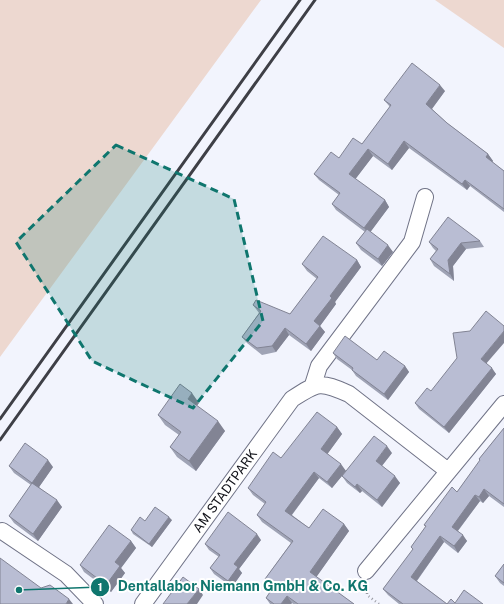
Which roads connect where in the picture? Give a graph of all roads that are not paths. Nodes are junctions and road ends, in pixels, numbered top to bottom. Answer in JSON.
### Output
{"nodes":[{"id":1,"x":425,"y":198,"type":"dead end"},
{"id":2,"x":313,"y":385,"type":"junction"},
{"id":3,"x":504,"y":404,"type":"edge"},
{"id":4,"x":448,"y":471,"type":"junction"},
{"id":5,"x":2,"y":531,"type":"dead end"},
{"id":6,"x":366,"y":571,"type":"dead end"},
{"id":7,"x":95,"y":604,"type":"edge"},
{"id":8,"x":143,"y":604,"type":"edge"}],
"edges":[{"from":1,"to":2,"type":"street"},
{"from":2,"to":4,"type":"street"},
{"from":2,"to":8,"type":"street","name":"AM STADTPARK"},
{"from":3,"to":4,"type":"street"},
{"from":4,"to":6,"type":"street"},
{"from":5,"to":7,"type":"street"}]}
